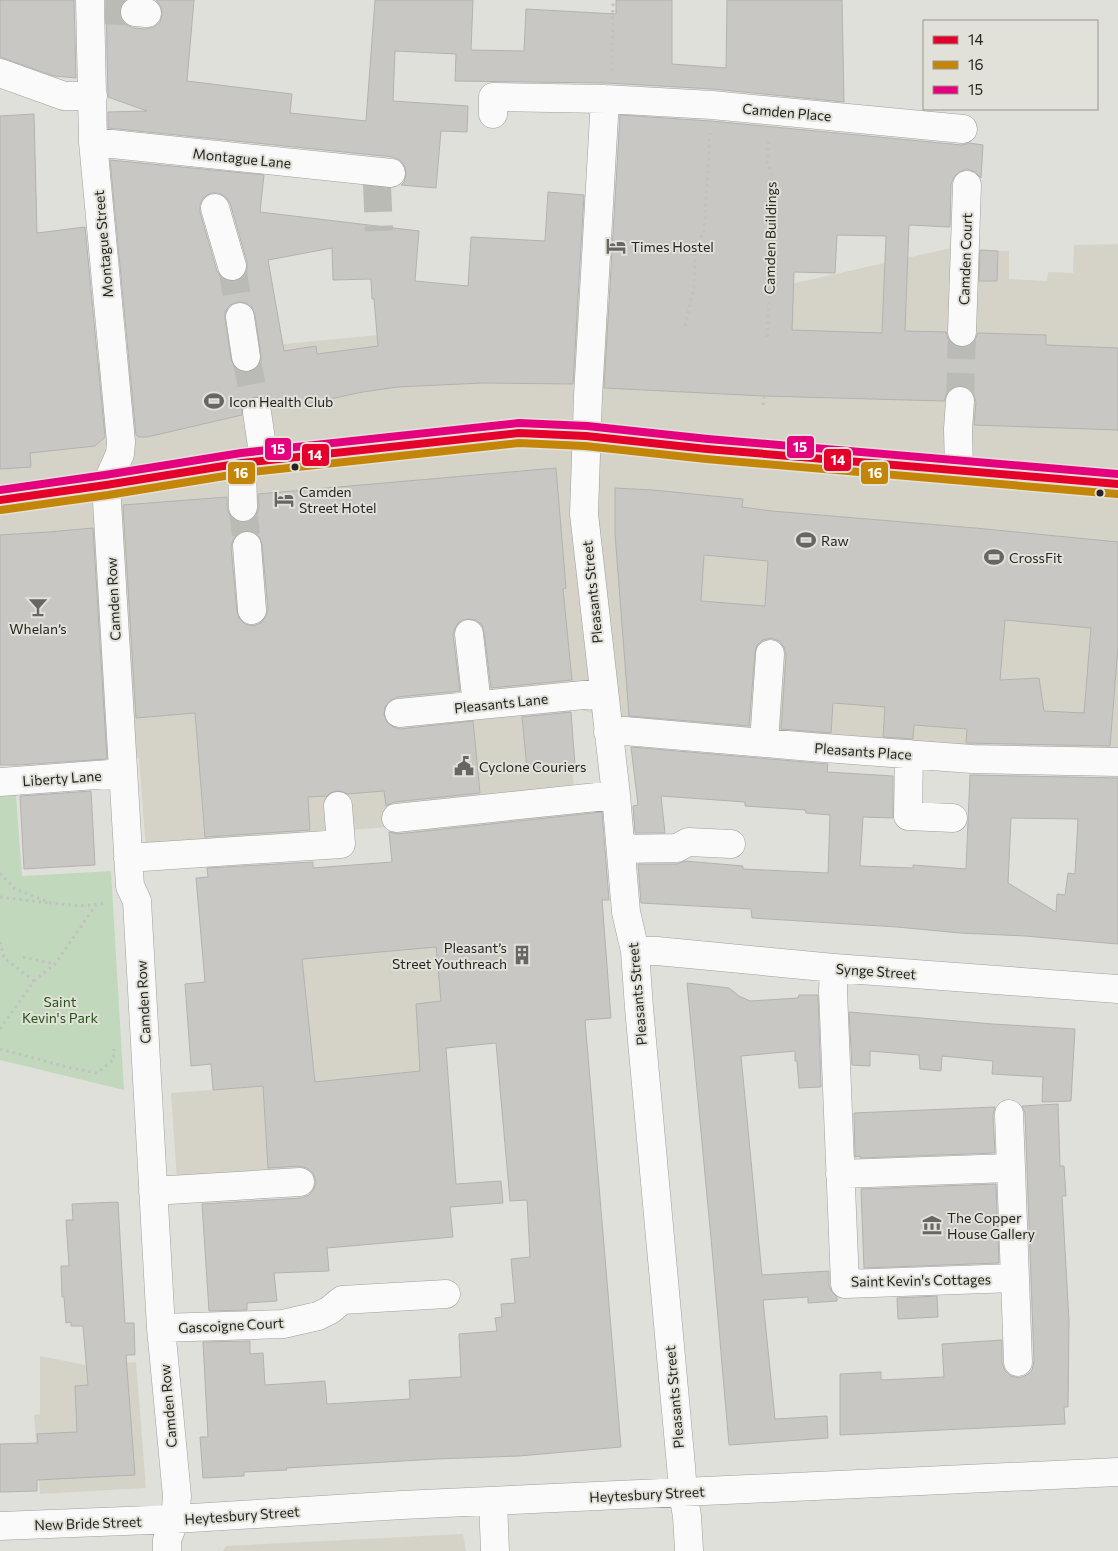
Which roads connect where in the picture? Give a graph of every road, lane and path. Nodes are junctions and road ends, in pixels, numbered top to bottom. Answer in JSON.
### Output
{"nodes":[{"id":1,"x":613,"y":0,"type":"edge"},
{"id":2,"x":95,"y":7,"type":"edge"},
{"id":3,"x":0,"y":73,"type":"edge"},
{"id":4,"x":93,"y":96,"type":"junction"},
{"id":5,"x":608,"y":99,"type":"junction"},
{"id":6,"x":712,"y":105,"type":"junction"},
{"id":7,"x":770,"y":110,"type":"junction"},
{"id":8,"x":492,"y":114,"type":"dead end"},
{"id":9,"x":962,"y":129,"type":"dead end"},
{"id":10,"x":93,"y":142,"type":"junction"},
{"id":11,"x":382,"y":176,"type":"dead end"},
{"id":12,"x":967,"y":185,"type":"dead end"},
{"id":13,"x":215,"y":208,"type":"dead end"},
{"id":14,"x":232,"y":266,"type":"tunnel mouth"},
{"id":15,"x":240,"y":316,"type":"tunnel mouth"},
{"id":16,"x":685,"y":326,"type":"dead end"},
{"id":17,"x":962,"y":332,"type":"tunnel mouth"},
{"id":18,"x":767,"y":337,"type":"dead end"},
{"id":19,"x":246,"y":357,"type":"tunnel mouth"},
{"id":20,"x":764,"y":396,"type":"dead end"},
{"id":21,"x":960,"y":402,"type":"tunnel mouth"},
{"id":22,"x":763,"y":405,"type":"dead end"},
{"id":23,"x":257,"y":412,"type":"tunnel mouth"},
{"id":24,"x":586,"y":436,"type":"junction"},
{"id":25,"x":253,"y":462,"type":"junction"},
{"id":26,"x":960,"y":470,"type":"junction"},
{"id":27,"x":1118,"y":484,"type":"edge"},
{"id":28,"x":106,"y":485,"type":"junction"},
{"id":29,"x":0,"y":500,"type":"edge"},
{"id":30,"x":243,"y":507,"type":"tunnel mouth"},
{"id":31,"x":247,"y":546,"type":"tunnel mouth"},
{"id":32,"x":252,"y":610,"type":"dead end"},
{"id":33,"x":469,"y":634,"type":"dead end"},
{"id":34,"x":770,"y":654,"type":"dead end"},
{"id":35,"x":604,"y":693,"type":"junction"},
{"id":36,"x":477,"y":705,"type":"junction"},
{"id":37,"x":399,"y":713,"type":"dead end"},
{"id":38,"x":608,"y":732,"type":"junction"},
{"id":39,"x":764,"y":742,"type":"junction"},
{"id":40,"x":909,"y":754,"type":"junction"},
{"id":41,"x":1118,"y":762,"type":"edge"},
{"id":42,"x":123,"y":773,"type":"junction"},
{"id":43,"x":0,"y":782,"type":"edge"},
{"id":44,"x":616,"y":795,"type":"junction"},
{"id":45,"x":338,"y":806,"type":"dead end"},
{"id":46,"x":396,"y":818,"type":"dead end"},
{"id":47,"x":953,"y":818,"type":"dead end"},
{"id":48,"x":731,"y":844,"type":"dead end"},
{"id":49,"x":621,"y":849,"type":"junction"},
{"id":50,"x":128,"y":858,"type":"junction"},
{"id":51,"x":0,"y":874,"type":"edge"},
{"id":52,"x":0,"y":897,"type":"edge"},
{"id":53,"x":113,"y":902,"type":"dead end"},
{"id":54,"x":51,"y":903,"type":"junction"},
{"id":55,"x":107,"y":903,"type":"junction"},
{"id":56,"x":96,"y":905,"type":"junction"},
{"id":57,"x":108,"y":912,"type":"dead end"},
{"id":58,"x":0,"y":942,"type":"edge"},
{"id":59,"x":635,"y":951,"type":"junction"},
{"id":60,"x":23,"y":957,"type":"dead end"},
{"id":61,"x":55,"y":964,"type":"junction"},
{"id":62,"x":834,"y":968,"type":"junction"},
{"id":63,"x":34,"y":981,"type":"junction"},
{"id":64,"x":1118,"y":989,"type":"edge"},
{"id":65,"x":0,"y":1029,"type":"edge"},
{"id":66,"x":114,"y":1045,"type":"dead end"},
{"id":67,"x":0,"y":1049,"type":"edge"},
{"id":68,"x":1009,"y":1114,"type":"dead end"},
{"id":69,"x":1010,"y":1168,"type":"junction"},
{"id":70,"x":840,"y":1174,"type":"junction"},
{"id":71,"x":300,"y":1182,"type":"dead end"},
{"id":72,"x":153,"y":1191,"type":"junction"},
{"id":73,"x":1015,"y":1284,"type":"junction"},
{"id":74,"x":446,"y":1294,"type":"dead end"},
{"id":75,"x":161,"y":1328,"type":"junction"},
{"id":76,"x":1018,"y":1362,"type":"dead end"},
{"id":77,"x":1118,"y":1472,"type":"edge"},
{"id":78,"x":683,"y":1493,"type":"junction"},
{"id":79,"x":493,"y":1501,"type":"junction"},
{"id":80,"x":175,"y":1520,"type":"junction"},
{"id":81,"x":0,"y":1526,"type":"edge"},
{"id":82,"x":689,"y":1550,"type":"edge"},
{"id":83,"x":167,"y":1551,"type":"edge"},
{"id":84,"x":495,"y":1551,"type":"edge"}],
"edges":[{"from":1,"to":5,"type":"path"},
{"from":2,"to":4,"type":"street","name":"Montague Street"},
{"from":3,"to":4,"type":"street"},
{"from":4,"to":10,"type":"street","name":"Montague Street"},
{"from":5,"to":6,"type":"street","name":"Camden Place"},
{"from":5,"to":8,"type":"street","name":"Camden Place"},
{"from":5,"to":24,"type":"street"},
{"from":6,"to":7,"type":"street","name":"Camden Place"},
{"from":6,"to":16,"type":"path"},
{"from":7,"to":9,"type":"street","name":"Camden Place"},
{"from":7,"to":18,"type":"path","name":"Camden Buildings"},
{"from":10,"to":11,"type":"street","name":"Montague Lane"},
{"from":10,"to":28,"type":"street","name":"Montague Street"},
{"from":12,"to":17,"type":"street","name":"Camden Court"},
{"from":13,"to":14,"type":"street"},
{"from":15,"to":19,"type":"street"},
{"from":20,"to":22,"type":"path"},
{"from":21,"to":26,"type":"street"},
{"from":23,"to":25,"type":"street"},
{"from":24,"to":25,"type":"street"},
{"from":24,"to":26,"type":"street"},
{"from":24,"to":35,"type":"street","name":"Pleasants Street"},
{"from":25,"to":28,"type":"street"},
{"from":25,"to":30,"type":"street"},
{"from":26,"to":27,"type":"street"},
{"from":28,"to":29,"type":"street"},
{"from":28,"to":42,"type":"street","name":"Camden Row"},
{"from":31,"to":32,"type":"street"},
{"from":33,"to":36,"type":"street"},
{"from":34,"to":39,"type":"street"},
{"from":35,"to":36,"type":"street","name":"Pleasants Lane"},
{"from":35,"to":38,"type":"street","name":"Pleasants Street"},
{"from":36,"to":37,"type":"street","name":"Pleasants Lane"},
{"from":38,"to":39,"type":"street","name":"Pleasants Place"},
{"from":38,"to":44,"type":"street","name":"Pleasants Street"},
{"from":39,"to":40,"type":"street","name":"Pleasants Place"},
{"from":40,"to":41,"type":"street","name":"Pleasants Place"},
{"from":40,"to":47,"type":"street"},
{"from":42,"to":43,"type":"street","name":"Liberty Lane"},
{"from":42,"to":50,"type":"street","name":"Camden Row"},
{"from":44,"to":46,"type":"street"},
{"from":44,"to":49,"type":"street","name":"Pleasants Street"},
{"from":45,"to":50,"type":"street"},
{"from":48,"to":49,"type":"street"},
{"from":49,"to":59,"type":"street","name":"Pleasants Street"},
{"from":50,"to":72,"type":"street","name":"Camden Row"},
{"from":51,"to":54,"type":"path"},
{"from":52,"to":54,"type":"path"},
{"from":53,"to":55,"type":"path"},
{"from":54,"to":56,"type":"path"},
{"from":55,"to":56,"type":"path"},
{"from":55,"to":57,"type":"path"},
{"from":56,"to":61,"type":"path"},
{"from":58,"to":63,"type":"path"},
{"from":59,"to":62,"type":"street","name":"Synge Street"},
{"from":59,"to":78,"type":"street","name":"Pleasants Street"},
{"from":60,"to":61,"type":"path"},
{"from":61,"to":63,"type":"path"},
{"from":62,"to":64,"type":"street","name":"Synge Street"},
{"from":62,"to":70,"type":"street","name":"Saint Kevin's Cottages"},
{"from":63,"to":65,"type":"path"},
{"from":66,"to":67,"type":"path"},
{"from":68,"to":69,"type":"street"},
{"from":69,"to":70,"type":"street"},
{"from":69,"to":73,"type":"street"},
{"from":70,"to":73,"type":"street","name":"Saint Kevin's Cottages"},
{"from":71,"to":72,"type":"street"},
{"from":72,"to":75,"type":"street","name":"Camden Row"},
{"from":73,"to":76,"type":"street"},
{"from":74,"to":75,"type":"street","name":"Gascoigne Court"},
{"from":75,"to":80,"type":"street","name":"Camden Row"},
{"from":77,"to":78,"type":"street","name":"Heytesbury Street"},
{"from":78,"to":79,"type":"street","name":"Heytesbury Street"},
{"from":78,"to":82,"type":"street","name":"Pleasants Street"},
{"from":79,"to":80,"type":"street","name":"Heytesbury Street"},
{"from":79,"to":84,"type":"street"},
{"from":80,"to":81,"type":"street","name":"New Bride Street"},
{"from":80,"to":83,"type":"street","name":"Camden Row"}]}
